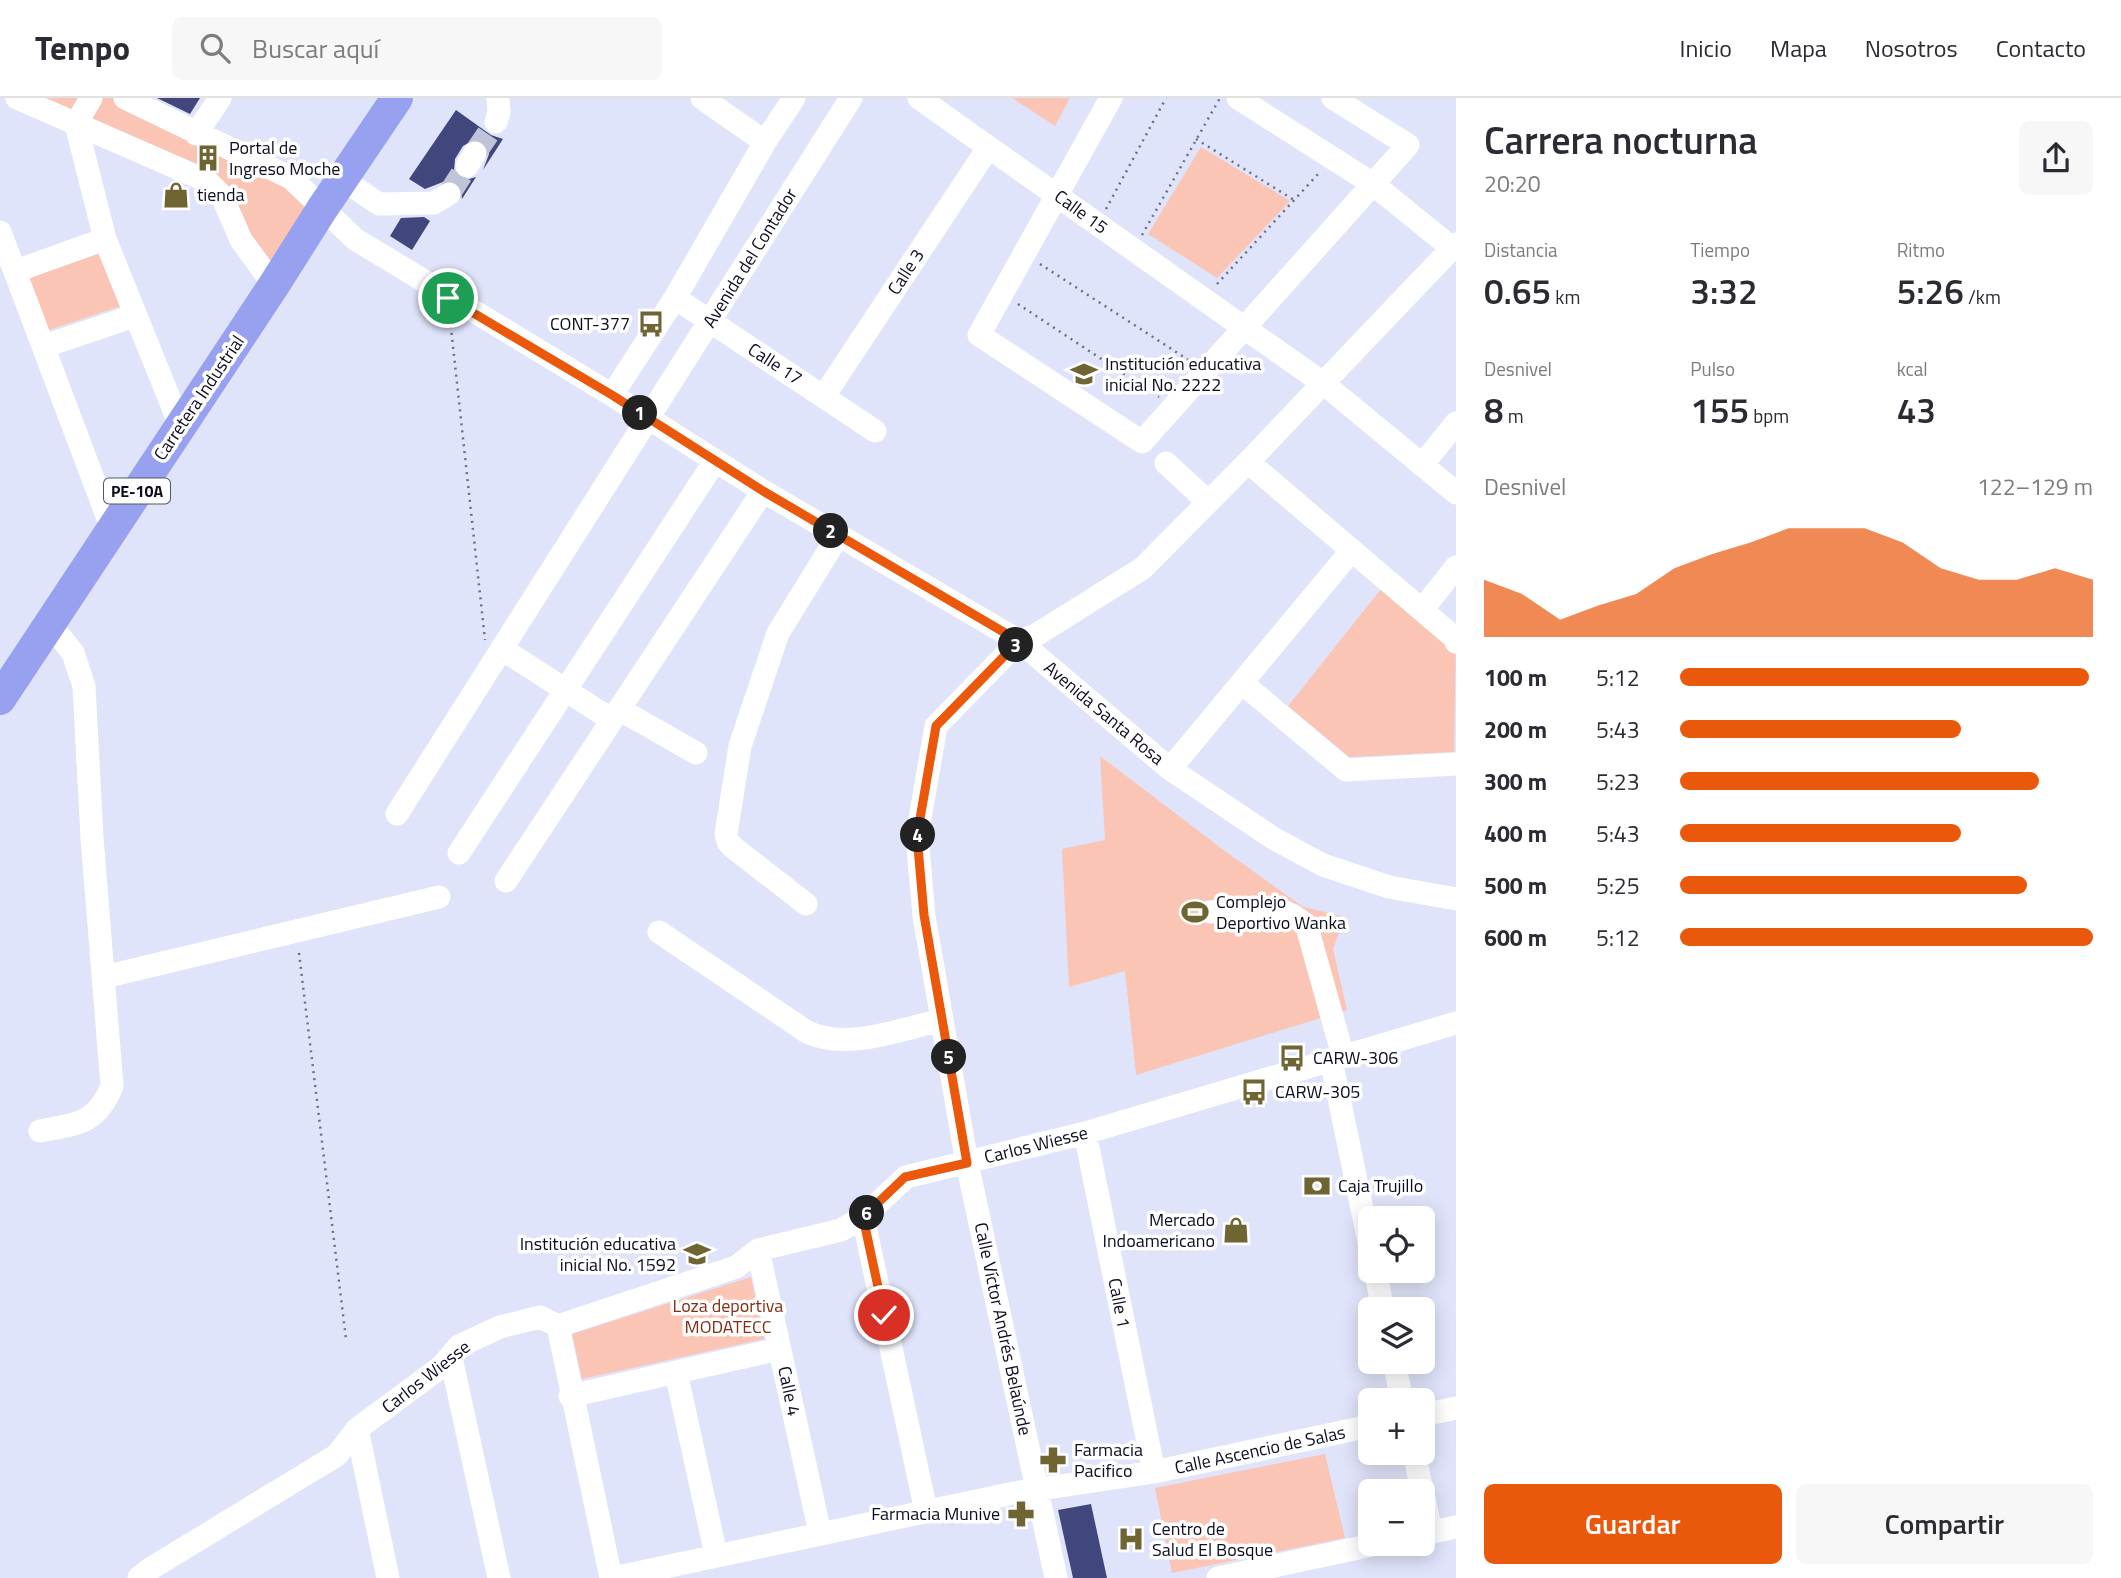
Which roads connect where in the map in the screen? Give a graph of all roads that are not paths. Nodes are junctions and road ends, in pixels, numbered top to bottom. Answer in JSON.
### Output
{"nodes":[{"id":1,"x":17,"y":98,"type":"edge"},
{"id":2,"x":91,"y":98,"type":"edge"},
{"id":3,"x":125,"y":98,"type":"edge"},
{"id":4,"x":220,"y":98,"type":"edge"},
{"id":5,"x":397,"y":98,"type":"edge"},
{"id":6,"x":499,"y":98,"type":"edge"},
{"id":7,"x":702,"y":98,"type":"edge"},
{"id":8,"x":794,"y":98,"type":"edge"},
{"id":9,"x":852,"y":98,"type":"edge"},
{"id":10,"x":919,"y":98,"type":"edge"},
{"id":11,"x":1111,"y":98,"type":"edge"},
{"id":12,"x":1238,"y":98,"type":"edge"},
{"id":13,"x":1333,"y":98,"type":"edge"},
{"id":14,"x":496,"y":122,"type":"tunnel mouth"},
{"id":15,"x":76,"y":124,"type":"junction"},
{"id":16,"x":196,"y":134,"type":"junction"},
{"id":17,"x":765,"y":142,"type":"junction"},
{"id":18,"x":988,"y":148,"type":"junction"},
{"id":19,"x":342,"y":179,"type":"junction"},
{"id":20,"x":1373,"y":184,"type":"junction"},
{"id":21,"x":449,"y":194,"type":"tunnel mouth"},
{"id":22,"x":1055,"y":194,"type":"junction"},
{"id":23,"x":322,"y":209,"type":"junction"},
{"id":24,"x":105,"y":239,"type":"junction"},
{"id":25,"x":1454,"y":246,"type":"edge"},
{"id":26,"x":6,"y":251,"type":"edge"},
{"id":27,"x":274,"y":285,"type":"junction"},
{"id":28,"x":675,"y":298,"type":"junction"},
{"id":29,"x":134,"y":316,"type":"junction"},
{"id":30,"x":710,"y":322,"type":"junction"},
{"id":31,"x":1243,"y":327,"type":"junction"},
{"id":32,"x":45,"y":346,"type":"junction"},
{"id":33,"x":1323,"y":383,"type":"junction"},
{"id":34,"x":612,"y":395,"type":"junction"},
{"id":35,"x":824,"y":396,"type":"junction"},
{"id":36,"x":649,"y":419,"type":"junction"},
{"id":37,"x":1456,"y":423,"type":"edge"},
{"id":38,"x":180,"y":425,"type":"junction"},
{"id":39,"x":875,"y":431,"type":"dead end"},
{"id":40,"x":716,"y":461,"type":"junction"},
{"id":41,"x":1248,"y":462,"type":"junction"},
{"id":42,"x":1166,"y":463,"type":"dead end"},
{"id":43,"x":1422,"y":465,"type":"junction"},
{"id":44,"x":763,"y":491,"type":"junction"},
{"id":45,"x":1456,"y":493,"type":"edge"},
{"id":46,"x":1208,"y":502,"type":"junction"},
{"id":47,"x":113,"y":529,"type":"junction"},
{"id":48,"x":838,"y":536,"type":"junction"},
{"id":49,"x":1352,"y":550,"type":"junction"},
{"id":50,"x":1456,"y":567,"type":"edge"},
{"id":51,"x":1422,"y":610,"type":"junction"},
{"id":52,"x":50,"y":624,"type":"junction"},
{"id":53,"x":1019,"y":641,"type":"junction"},
{"id":54,"x":1456,"y":642,"type":"edge"},
{"id":55,"x":502,"y":649,"type":"junction"},
{"id":56,"x":1242,"y":683,"type":"junction"},
{"id":57,"x":566,"y":690,"type":"junction"},
{"id":58,"x":0,"y":699,"type":"edge"},
{"id":59,"x":615,"y":715,"type":"junction"},
{"id":60,"x":696,"y":752,"type":"dead end"},
{"id":61,"x":1456,"y":764,"type":"edge"},
{"id":62,"x":1170,"y":769,"type":"junction"},
{"id":63,"x":397,"y":814,"type":"dead end"},
{"id":64,"x":459,"y":853,"type":"dead end"},
{"id":65,"x":506,"y":881,"type":"dead end"},
{"id":66,"x":439,"y":897,"type":"dead end"},
{"id":67,"x":1456,"y":899,"type":"edge"},
{"id":68,"x":806,"y":904,"type":"dead end"},
{"id":69,"x":1210,"y":912,"type":"dead end"},
{"id":70,"x":659,"y":932,"type":"dead end"},
{"id":71,"x":104,"y":977,"type":"junction"},
{"id":72,"x":942,"y":1020,"type":"junction"},
{"id":73,"x":1456,"y":1023,"type":"edge"},
{"id":74,"x":1337,"y":1058,"type":"junction"},
{"id":75,"x":40,"y":1131,"type":"dead end"},
{"id":76,"x":1085,"y":1133,"type":"junction"},
{"id":77,"x":967,"y":1163,"type":"junction"},
{"id":78,"x":1363,"y":1206,"type":"edge"},
{"id":79,"x":863,"y":1217,"type":"junction"},
{"id":80,"x":758,"y":1250,"type":"junction"},
{"id":81,"x":558,"y":1326,"type":"junction"},
{"id":82,"x":779,"y":1349,"type":"junction"},
{"id":83,"x":451,"y":1359,"type":"junction"},
{"id":84,"x":676,"y":1371,"type":"junction"},
{"id":85,"x":570,"y":1396,"type":"junction"},
{"id":86,"x":1456,"y":1408,"type":"edge"},
{"id":87,"x":1435,"y":1412,"type":"edge"},
{"id":88,"x":357,"y":1429,"type":"junction"},
{"id":89,"x":1358,"y":1429,"type":"edge"},
{"id":90,"x":1154,"y":1472,"type":"junction"},
{"id":91,"x":1037,"y":1489,"type":"junction"},
{"id":92,"x":926,"y":1511,"type":"junction"},
{"id":93,"x":1456,"y":1527,"type":"edge"},
{"id":94,"x":1435,"y":1531,"type":"edge"},
{"id":95,"x":820,"y":1533,"type":"junction"},
{"id":96,"x":1358,"y":1548,"type":"edge"},
{"id":97,"x":716,"y":1555,"type":"junction"},
{"id":98,"x":139,"y":1578,"type":"edge"},
{"id":99,"x":388,"y":1578,"type":"edge"},
{"id":100,"x":499,"y":1578,"type":"edge"},
{"id":101,"x":612,"y":1578,"type":"edge"},
{"id":102,"x":1056,"y":1578,"type":"edge"},
{"id":103,"x":1218,"y":1578,"type":"edge"}],
"edges":[{"from":1,"to":15,"type":"street"},
{"from":2,"to":15,"type":"street"},
{"from":3,"to":16,"type":"street","name":"Avenida Santa Rosa"},
{"from":4,"to":16,"type":"street"},
{"from":5,"to":19,"type":"highway","name":"Carretera Industrial","number":"PE-10A"},
{"from":6,"to":14,"type":"street"},
{"from":7,"to":17,"type":"street"},
{"from":8,"to":17,"type":"street"},
{"from":9,"to":30,"type":"street","name":"Avenida del Contador"},
{"from":10,"to":18,"type":"street","name":"Calle 15"},
{"from":11,"to":22,"type":"street"},
{"from":12,"to":20,"type":"street"},
{"from":13,"to":20,"type":"street"},
{"from":15,"to":24,"type":"street"},
{"from":15,"to":27,"type":"street"},
{"from":16,"to":23,"type":"street","name":"Avenida Santa Rosa"},
{"from":17,"to":28,"type":"street"},
{"from":18,"to":22,"type":"street","name":"Calle 15"},
{"from":18,"to":35,"type":"street","name":"Calle 3"},
{"from":19,"to":21,"type":"street"},
{"from":19,"to":23,"type":"highway","name":"Carretera Industrial","number":"PE-10A"},
{"from":20,"to":25,"type":"street"},
{"from":20,"to":31,"type":"street"},
{"from":22,"to":31,"type":"street","name":"Calle 15"},
{"from":22,"to":31,"type":"street"},
{"from":23,"to":27,"type":"highway","name":"Carretera Industrial","number":"PE-10A"},
{"from":23,"to":34,"type":"street","name":"Avenida Santa Rosa"},
{"from":24,"to":26,"type":"street"},
{"from":24,"to":29,"type":"street"},
{"from":25,"to":33,"type":"street"},
{"from":26,"to":32,"type":"street"},
{"from":27,"to":38,"type":"highway","name":"Carretera Industrial","number":"PE-10A"},
{"from":28,"to":30,"type":"street","name":"Calle 17"},
{"from":28,"to":34,"type":"street"},
{"from":29,"to":32,"type":"street"},
{"from":29,"to":38,"type":"street"},
{"from":30,"to":35,"type":"street","name":"Calle 17"},
{"from":30,"to":36,"type":"street","name":"Avenida del Contador"},
{"from":31,"to":33,"type":"street","name":"Calle 15"},
{"from":32,"to":47,"type":"street"},
{"from":33,"to":41,"type":"street"},
{"from":33,"to":43,"type":"street","name":"Calle 15"},
{"from":34,"to":36,"type":"street","name":"Avenida Santa Rosa"},
{"from":35,"to":39,"type":"street","name":"Calle 17"},
{"from":36,"to":40,"type":"street","name":"Avenida Santa Rosa"},
{"from":36,"to":55,"type":"street","name":"Avenida del Contador"},
{"from":37,"to":43,"type":"street"},
{"from":38,"to":47,"type":"highway","name":"Carretera Industrial","number":"PE-10A"},
{"from":40,"to":44,"type":"street","name":"Avenida Santa Rosa"},
{"from":40,"to":57,"type":"street"},
{"from":41,"to":46,"type":"street"},
{"from":41,"to":49,"type":"street"},
{"from":42,"to":46,"type":"street"},
{"from":43,"to":45,"type":"street","name":"Calle 15"},
{"from":44,"to":48,"type":"street","name":"Avenida Santa Rosa"},
{"from":44,"to":59,"type":"street"},
{"from":46,"to":53,"type":"street"},
{"from":47,"to":52,"type":"highway","name":"Carretera Industrial","number":"PE-10A"},
{"from":48,"to":53,"type":"street","name":"Avenida Santa Rosa"},
{"from":48,"to":68,"type":"street"},
{"from":49,"to":51,"type":"street"},
{"from":49,"to":56,"type":"street"},
{"from":50,"to":51,"type":"street"},
{"from":51,"to":54,"type":"street"},
{"from":52,"to":58,"type":"highway","name":"Carretera Industrial","number":"PE-10A"},
{"from":52,"to":71,"type":"street"},
{"from":53,"to":62,"type":"street","name":"Avenida Santa Rosa"},
{"from":53,"to":72,"type":"street","name":"Calle Víctor Andrés Belaúnde"},
{"from":55,"to":57,"type":"street"},
{"from":55,"to":63,"type":"street","name":"Avenida del Contador"},
{"from":56,"to":61,"type":"street"},
{"from":56,"to":62,"type":"street"},
{"from":57,"to":59,"type":"street"},
{"from":57,"to":64,"type":"street"},
{"from":59,"to":60,"type":"street"},
{"from":59,"to":65,"type":"street"},
{"from":62,"to":67,"type":"street","name":"Avenida Santa Rosa"},
{"from":66,"to":71,"type":"street"},
{"from":69,"to":74,"type":"street"},
{"from":70,"to":72,"type":"street"},
{"from":71,"to":75,"type":"street"},
{"from":72,"to":77,"type":"street","name":"Calle Víctor Andrés Belaúnde"},
{"from":73,"to":74,"type":"street","name":"Carlos Wiesse"},
{"from":74,"to":76,"type":"street","name":"Carlos Wiesse"},
{"from":74,"to":78,"type":"street"},
{"from":76,"to":77,"type":"street","name":"Carlos Wiesse"},
{"from":76,"to":90,"type":"street","name":"Calle 1"},
{"from":77,"to":79,"type":"street","name":"Carlos Wiesse"},
{"from":77,"to":91,"type":"street","name":"Calle Víctor Andrés Belaúnde"},
{"from":79,"to":80,"type":"street","name":"Carlos Wiesse"},
{"from":79,"to":92,"type":"street"},
{"from":80,"to":81,"type":"street","name":"Carlos Wiesse"},
{"from":80,"to":82,"type":"street","name":"Calle 4"},
{"from":81,"to":83,"type":"street","name":"Carlos Wiesse"},
{"from":81,"to":85,"type":"street"},
{"from":82,"to":84,"type":"street"},
{"from":82,"to":95,"type":"street","name":"Calle 4"},
{"from":83,"to":88,"type":"street","name":"Carlos Wiesse"},
{"from":83,"to":100,"type":"street"},
{"from":84,"to":85,"type":"street"},
{"from":84,"to":97,"type":"street"},
{"from":85,"to":101,"type":"street"},
{"from":86,"to":87,"type":"street"},
{"from":88,"to":98,"type":"street","name":"Carlos Wiesse"},
{"from":88,"to":99,"type":"street"},
{"from":89,"to":90,"type":"street","name":"Calle Ascencio de Salas"},
{"from":90,"to":91,"type":"street","name":"Calle Ascencio de Salas"},
{"from":91,"to":92,"type":"street","name":"Calle Ascencio de Salas"},
{"from":91,"to":102,"type":"street","name":"Calle Víctor Andrés Belaúnde"},
{"from":92,"to":95,"type":"street","name":"Calle Ascencio de Salas"},
{"from":93,"to":94,"type":"street"},
{"from":95,"to":97,"type":"street","name":"Calle Ascencio de Salas"},
{"from":96,"to":103,"type":"street"},
{"from":97,"to":101,"type":"street","name":"Calle Ascencio de Salas"}]}
